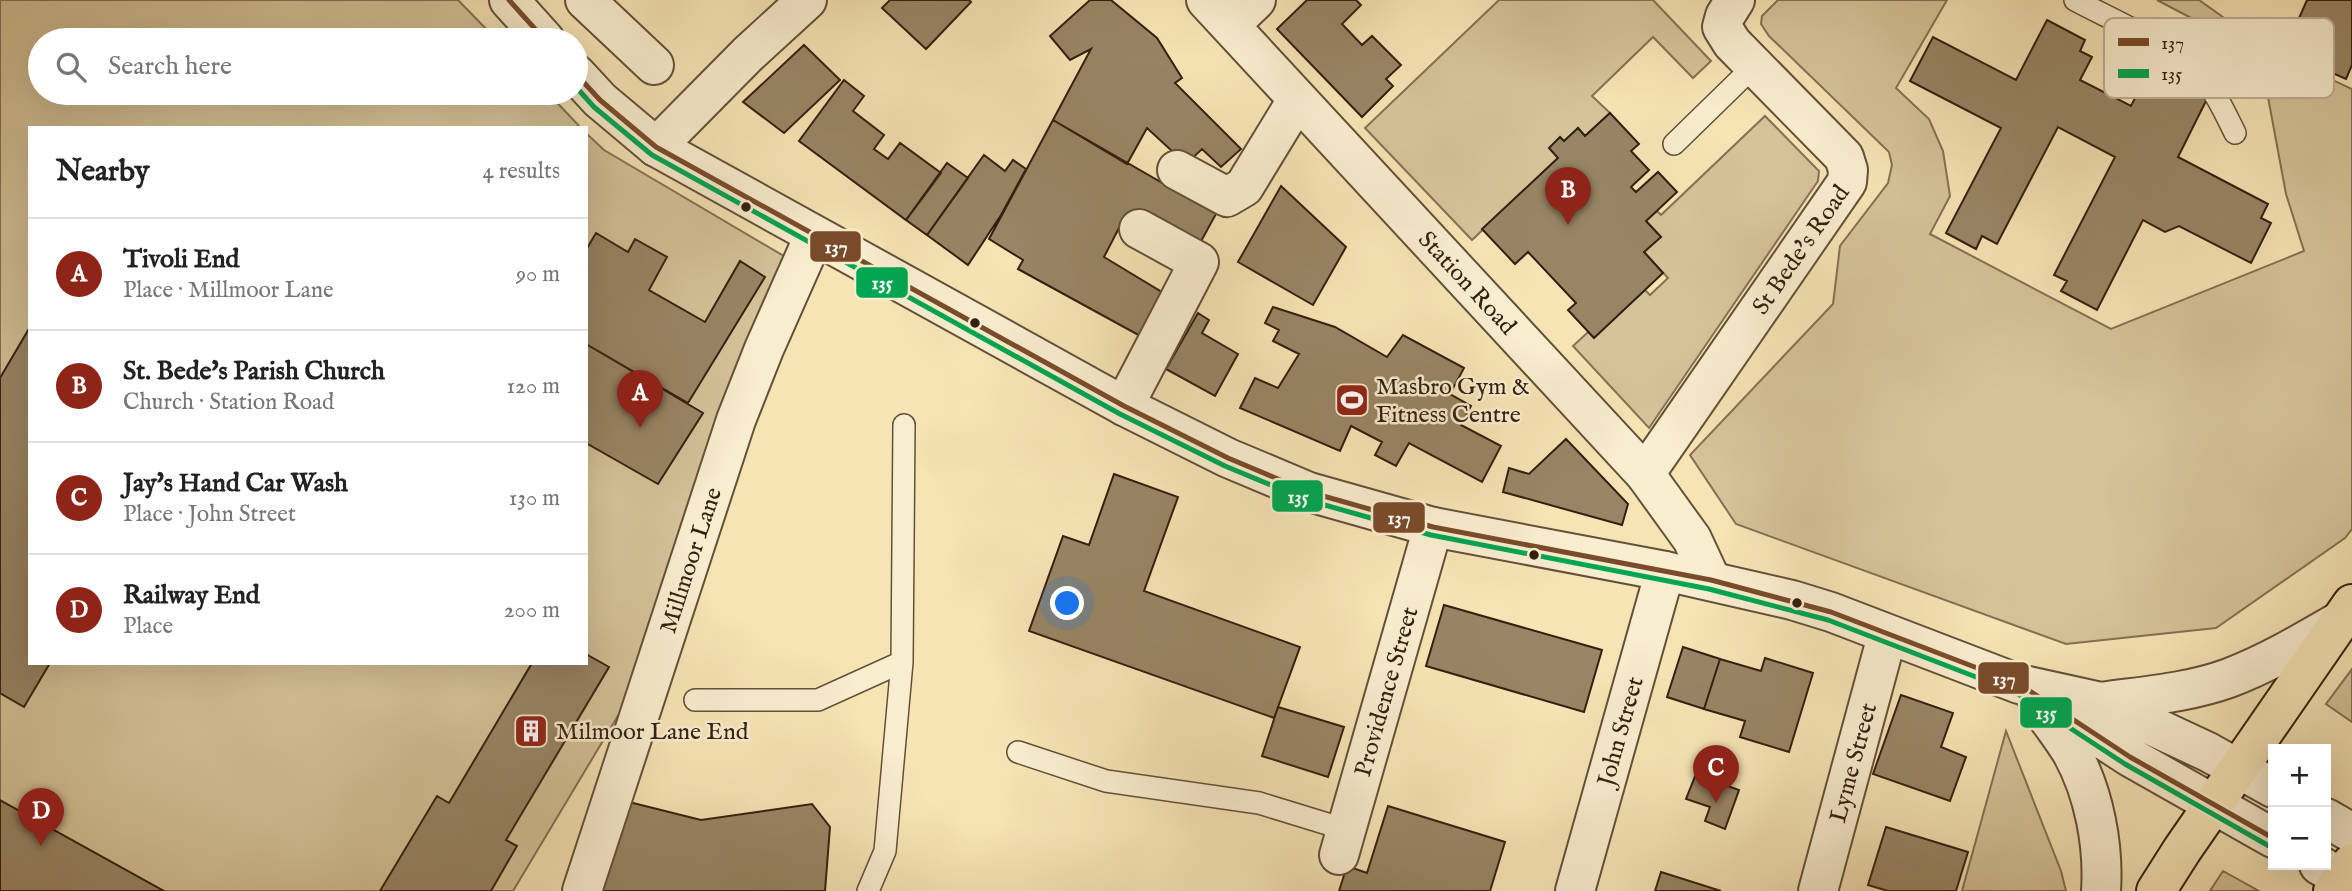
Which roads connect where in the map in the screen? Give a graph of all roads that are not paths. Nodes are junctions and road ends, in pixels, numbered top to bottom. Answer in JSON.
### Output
{"nodes":[{"id":1,"x":509,"y":0,"type":"edge"},
{"id":2,"x":585,"y":0,"type":"edge"},
{"id":3,"x":807,"y":0,"type":"edge"},
{"id":4,"x":1735,"y":0,"type":"edge"},
{"id":5,"x":2075,"y":0,"type":"edge"},
{"id":6,"x":1230,"y":8,"type":"edge"},
{"id":7,"x":2109,"y":18,"type":"edge"},
{"id":8,"x":534,"y":28,"type":"edge"},
{"id":9,"x":654,"y":65,"type":"dead end"},
{"id":10,"x":1754,"y":66,"type":"junction"},
{"id":11,"x":588,"y":87,"type":"edge"},
{"id":12,"x":2218,"y":98,"type":"edge"},
{"id":13,"x":1297,"y":100,"type":"junction"},
{"id":14,"x":2235,"y":133,"type":"dead end"},
{"id":15,"x":1674,"y":144,"type":"dead end"},
{"id":16,"x":656,"y":147,"type":"junction"},
{"id":17,"x":1177,"y":170,"type":"dead end"},
{"id":18,"x":1139,"y":229,"type":"dead end"},
{"id":19,"x":814,"y":236,"type":"junction"},
{"id":20,"x":1124,"y":406,"type":"junction"},
{"id":21,"x":904,"y":425,"type":"dead end"},
{"id":22,"x":1645,"y":474,"type":"junction"},
{"id":23,"x":1433,"y":527,"type":"junction"},
{"id":24,"x":1665,"y":571,"type":"junction"},
{"id":25,"x":1711,"y":580,"type":"junction"},
{"id":26,"x":2346,"y":613,"type":"edge"},
{"id":27,"x":1887,"y":636,"type":"junction"},
{"id":28,"x":902,"y":662,"type":"junction"},
{"id":29,"x":2025,"y":688,"type":"junction"},
{"id":30,"x":695,"y":700,"type":"dead end"},
{"id":31,"x":2101,"y":702,"type":"junction"},
{"id":32,"x":1018,"y":752,"type":"dead end"},
{"id":33,"x":2239,"y":768,"type":"junction"},
{"id":34,"x":2268,"y":785,"type":"edge"},
{"id":35,"x":2214,"y":804,"type":"junction"},
{"id":36,"x":2331,"y":821,"type":"edge"},
{"id":37,"x":2352,"y":833,"type":"edge"},
{"id":38,"x":2268,"y":835,"type":"edge"},
{"id":39,"x":1343,"y":843,"type":"joint"},
{"id":40,"x":582,"y":891,"type":"edge"},
{"id":41,"x":868,"y":891,"type":"edge"},
{"id":42,"x":1575,"y":891,"type":"edge"},
{"id":43,"x":1818,"y":891,"type":"edge"},
{"id":44,"x":2101,"y":891,"type":"edge"},
{"id":45,"x":2156,"y":891,"type":"edge"}],
"edges":[{"from":1,"to":8,"type":"street"},
{"from":2,"to":9,"type":"street"},
{"from":3,"to":16,"type":"street"},
{"from":4,"to":10,"type":"street","name":"St Bede's Road"},
{"from":5,"to":7,"type":"lane"},
{"from":6,"to":13,"type":"street","name":"Station Road"},
{"from":10,"to":15,"type":"lane"},
{"from":10,"to":22,"type":"street","name":"St Bede's Road"},
{"from":11,"to":16,"type":"street"},
{"from":12,"to":14,"type":"lane"},
{"from":13,"to":17,"type":"street"},
{"from":13,"to":22,"type":"street","name":"Station Road"},
{"from":16,"to":19,"type":"street"},
{"from":18,"to":20,"type":"street"},
{"from":19,"to":20,"type":"street"},
{"from":19,"to":40,"type":"street","name":"Millmoor Lane"},
{"from":20,"to":23,"type":"street"},
{"from":21,"to":28,"type":"lane"},
{"from":22,"to":25,"type":"street","name":"Station Road"},
{"from":23,"to":24,"type":"street"},
{"from":23,"to":39,"type":"street","name":"Providence Street"},
{"from":24,"to":25,"type":"street"},
{"from":24,"to":42,"type":"street","name":"John Street"},
{"from":25,"to":27,"type":"street"},
{"from":26,"to":31,"type":"street"},
{"from":26,"to":33,"type":"main road"},
{"from":27,"to":29,"type":"street"},
{"from":27,"to":43,"type":"street","name":"Lyme Street"},
{"from":28,"to":30,"type":"lane"},
{"from":28,"to":41,"type":"lane"},
{"from":29,"to":31,"type":"street"},
{"from":29,"to":35,"type":"street"},
{"from":29,"to":44,"type":"street"},
{"from":31,"to":33,"type":"street"},
{"from":32,"to":39,"type":"lane"},
{"from":33,"to":34,"type":"street"},
{"from":33,"to":35,"type":"main road"},
{"from":35,"to":38,"type":"street"},
{"from":35,"to":45,"type":"main road"},
{"from":36,"to":37,"type":"street"}]}
